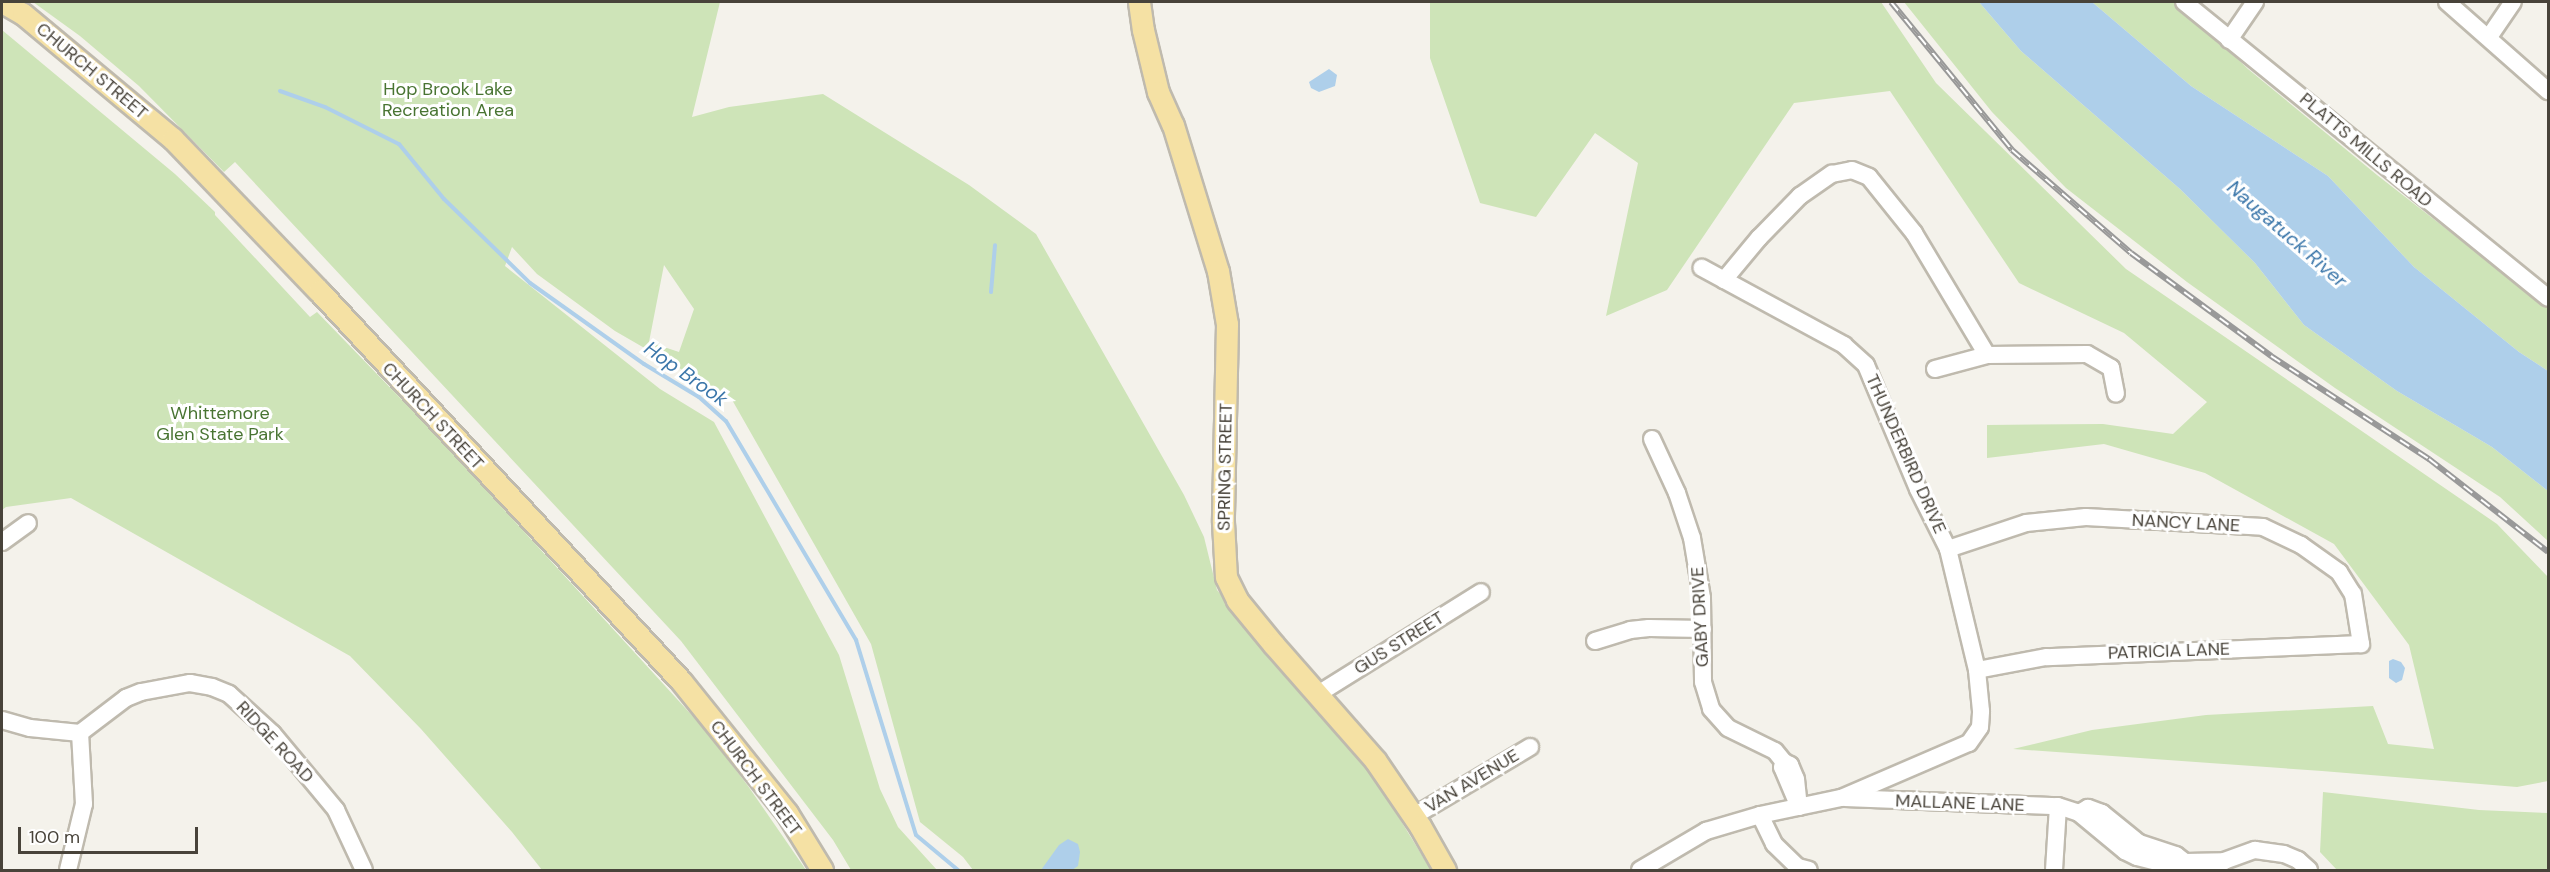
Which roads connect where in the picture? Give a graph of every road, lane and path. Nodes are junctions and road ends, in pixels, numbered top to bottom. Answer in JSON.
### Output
{"nodes":[{"id":1,"x":2,"y":2,"type":"edge"},
{"id":2,"x":1139,"y":2,"type":"edge"},
{"id":3,"x":2184,"y":2,"type":"edge"},
{"id":4,"x":2255,"y":2,"type":"edge"},
{"id":5,"x":2447,"y":2,"type":"edge"},
{"id":6,"x":2513,"y":2,"type":"edge"},
{"id":7,"x":2489,"y":37,"type":"junction"},
{"id":8,"x":2229,"y":39,"type":"junction"},
{"id":9,"x":2548,"y":91,"type":"edge"},
{"id":10,"x":1702,"y":268,"type":"dead end"},
{"id":11,"x":1724,"y":280,"type":"junction"},
{"id":12,"x":2548,"y":298,"type":"edge"},
{"id":13,"x":1987,"y":355,"type":"junction"},
{"id":14,"x":1935,"y":369,"type":"dead end"},
{"id":15,"x":2116,"y":394,"type":"dead end"},
{"id":16,"x":1652,"y":439,"type":"dead end"},
{"id":17,"x":28,"y":523,"type":"dead end"},
{"id":18,"x":2,"y":542,"type":"edge"},
{"id":19,"x":1948,"y":549,"type":"junction"},
{"id":20,"x":1481,"y":592,"type":"dead end"},
{"id":21,"x":1703,"y":629,"type":"junction"},
{"id":22,"x":1595,"y":641,"type":"dead end"},
{"id":23,"x":2361,"y":644,"type":"joint"},
{"id":24,"x":1977,"y":670,"type":"junction"},
{"id":25,"x":1318,"y":694,"type":"junction"},
{"id":26,"x":2,"y":720,"type":"edge"},
{"id":27,"x":80,"y":733,"type":"junction"},
{"id":28,"x":1530,"y":747,"type":"dead end"},
{"id":29,"x":1841,"y":798,"type":"junction"},
{"id":30,"x":2058,"y":806,"type":"junction"},
{"id":31,"x":1799,"y":807,"type":"junction"},
{"id":32,"x":1760,"y":815,"type":"junction"},
{"id":33,"x":1414,"y":816,"type":"junction"},
{"id":34,"x":68,"y":870,"type":"edge"},
{"id":35,"x":364,"y":870,"type":"edge"},
{"id":36,"x":822,"y":870,"type":"edge"},
{"id":37,"x":1445,"y":870,"type":"edge"},
{"id":38,"x":1640,"y":870,"type":"edge"},
{"id":39,"x":1809,"y":870,"type":"edge"},
{"id":40,"x":2054,"y":870,"type":"edge"},
{"id":41,"x":2309,"y":870,"type":"edge"}],
"edges":[{"from":1,"to":36,"type":"main road","name":"CHURCH STREET"},
{"from":2,"to":25,"type":"main road","name":"SPRING STREET"},
{"from":3,"to":8,"type":"street","name":"PLATTS MILLS ROAD"},
{"from":4,"to":8,"type":"street"},
{"from":5,"to":7,"type":"street"},
{"from":6,"to":7,"type":"street"},
{"from":7,"to":9,"type":"street"},
{"from":8,"to":12,"type":"street","name":"PLATTS MILLS ROAD"},
{"from":10,"to":11,"type":"street","name":"THUNDERBIRD DRIVE"},
{"from":11,"to":13,"type":"street"},
{"from":11,"to":19,"type":"street","name":"THUNDERBIRD DRIVE"},
{"from":13,"to":14,"type":"street"},
{"from":13,"to":15,"type":"street"},
{"from":16,"to":21,"type":"street","name":"GABY DRIVE"},
{"from":17,"to":18,"type":"street"},
{"from":19,"to":23,"type":"street","name":"NANCY LANE"},
{"from":19,"to":24,"type":"street","name":"THUNDERBIRD DRIVE"},
{"from":20,"to":25,"type":"street","name":"GUS STREET"},
{"from":21,"to":22,"type":"street"},
{"from":21,"to":31,"type":"street","name":"GABY DRIVE"},
{"from":23,"to":24,"type":"street","name":"PATRICIA LANE"},
{"from":24,"to":29,"type":"street","name":"MALLANE LANE"},
{"from":25,"to":33,"type":"main road","name":"SPRING STREET"},
{"from":26,"to":27,"type":"street"},
{"from":27,"to":34,"type":"street"},
{"from":27,"to":35,"type":"street","name":"RIDGE ROAD"},
{"from":28,"to":33,"type":"street","name":"VAN AVENUE"},
{"from":29,"to":30,"type":"street","name":"MALLANE LANE"},
{"from":29,"to":31,"type":"street","name":"MALLANE LANE"},
{"from":30,"to":40,"type":"street"},
{"from":30,"to":41,"type":"street","name":"MALLANE LANE"},
{"from":31,"to":32,"type":"street","name":"MALLANE LANE"},
{"from":32,"to":38,"type":"street","name":"MALLANE LANE"},
{"from":32,"to":39,"type":"street"},
{"from":33,"to":37,"type":"main road","name":"SPRING STREET"}]}
